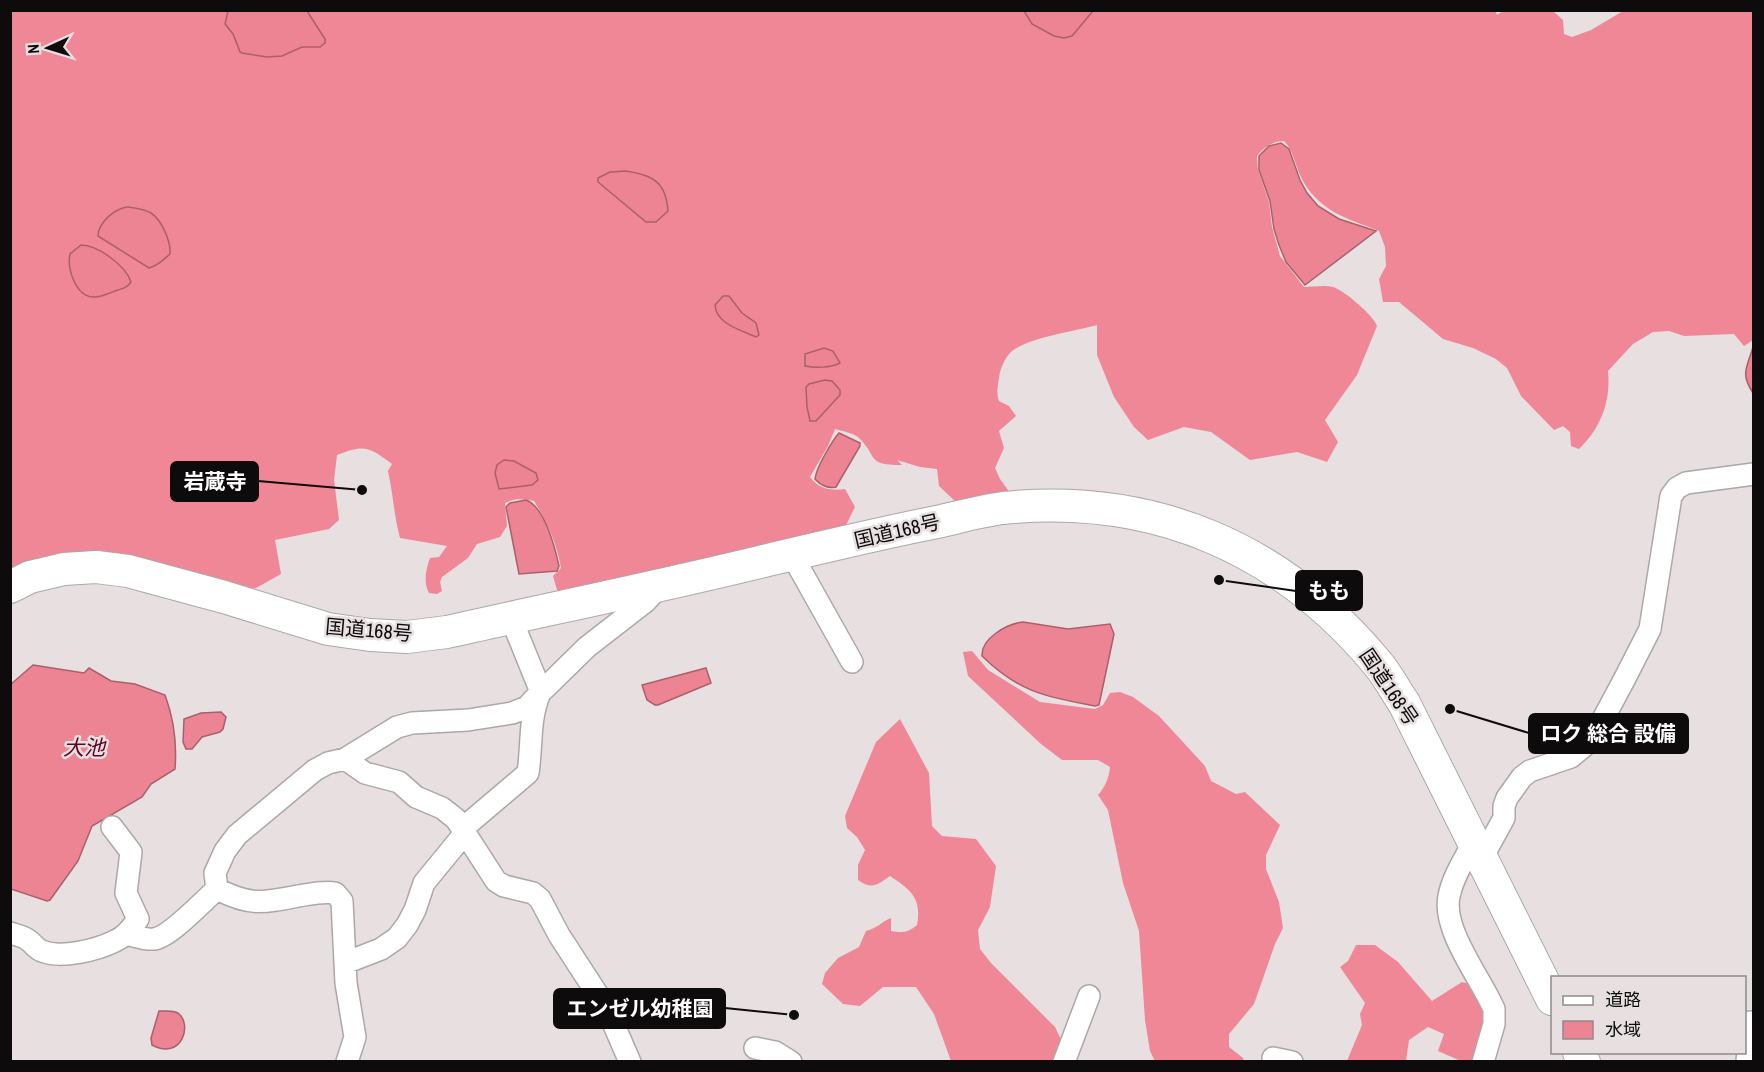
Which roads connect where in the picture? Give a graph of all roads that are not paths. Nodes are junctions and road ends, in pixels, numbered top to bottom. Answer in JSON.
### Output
{"nodes":[{"id":1,"x":1754,"y":474,"type":"edge"},
{"id":2,"x":792,"y":555,"type":"junction"},
{"id":3,"x":661,"y":585,"type":"junction"},
{"id":4,"x":10,"y":587,"type":"edge"},
{"id":5,"x":511,"y":618,"type":"junction"},
{"id":6,"x":852,"y":662,"type":"dead end"},
{"id":7,"x":540,"y":693,"type":"junction"},
{"id":8,"x":345,"y":759,"type":"junction"},
{"id":9,"x":112,"y":827,"type":"dead end"},
{"id":10,"x":464,"y":831,"type":"junction"},
{"id":11,"x":1478,"y":849,"type":"junction"},
{"id":12,"x":217,"y":889,"type":"junction"},
{"id":13,"x":10,"y":933,"type":"edge"},
{"id":14,"x":126,"y":934,"type":"junction"},
{"id":15,"x":345,"y":963,"type":"junction"},
{"id":16,"x":1089,"y":996,"type":"dead end"},
{"id":17,"x":1551,"y":997,"type":"edge"},
{"id":18,"x":1750,"y":1022,"type":"dead end"},
{"id":19,"x":347,"y":1062,"type":"edge"},
{"id":20,"x":630,"y":1062,"type":"edge"},
{"id":21,"x":1064,"y":1062,"type":"edge"},
{"id":22,"x":1483,"y":1062,"type":"edge"},
{"id":23,"x":1747,"y":1062,"type":"edge"}],
"edges":[{"from":1,"to":11,"type":"street"},
{"from":2,"to":3,"type":"highway","name":"国道168号"},
{"from":2,"to":6,"type":"street"},
{"from":2,"to":11,"type":"highway","name":"国道168号"},
{"from":3,"to":5,"type":"highway","name":"国道168号"},
{"from":3,"to":7,"type":"street"},
{"from":4,"to":5,"type":"highway","name":"国道168号"},
{"from":5,"to":7,"type":"street"},
{"from":7,"to":8,"type":"street"},
{"from":7,"to":10,"type":"street"},
{"from":8,"to":10,"type":"street"},
{"from":8,"to":12,"type":"street"},
{"from":9,"to":14,"type":"street"},
{"from":10,"to":15,"type":"street"},
{"from":10,"to":20,"type":"street"},
{"from":11,"to":17,"type":"highway","name":"国道168号"},
{"from":11,"to":22,"type":"street"},
{"from":12,"to":14,"type":"street"},
{"from":12,"to":15,"type":"street"},
{"from":13,"to":14,"type":"street"},
{"from":15,"to":19,"type":"street"},
{"from":16,"to":21,"type":"street"},
{"from":18,"to":23,"type":"street"}]}
